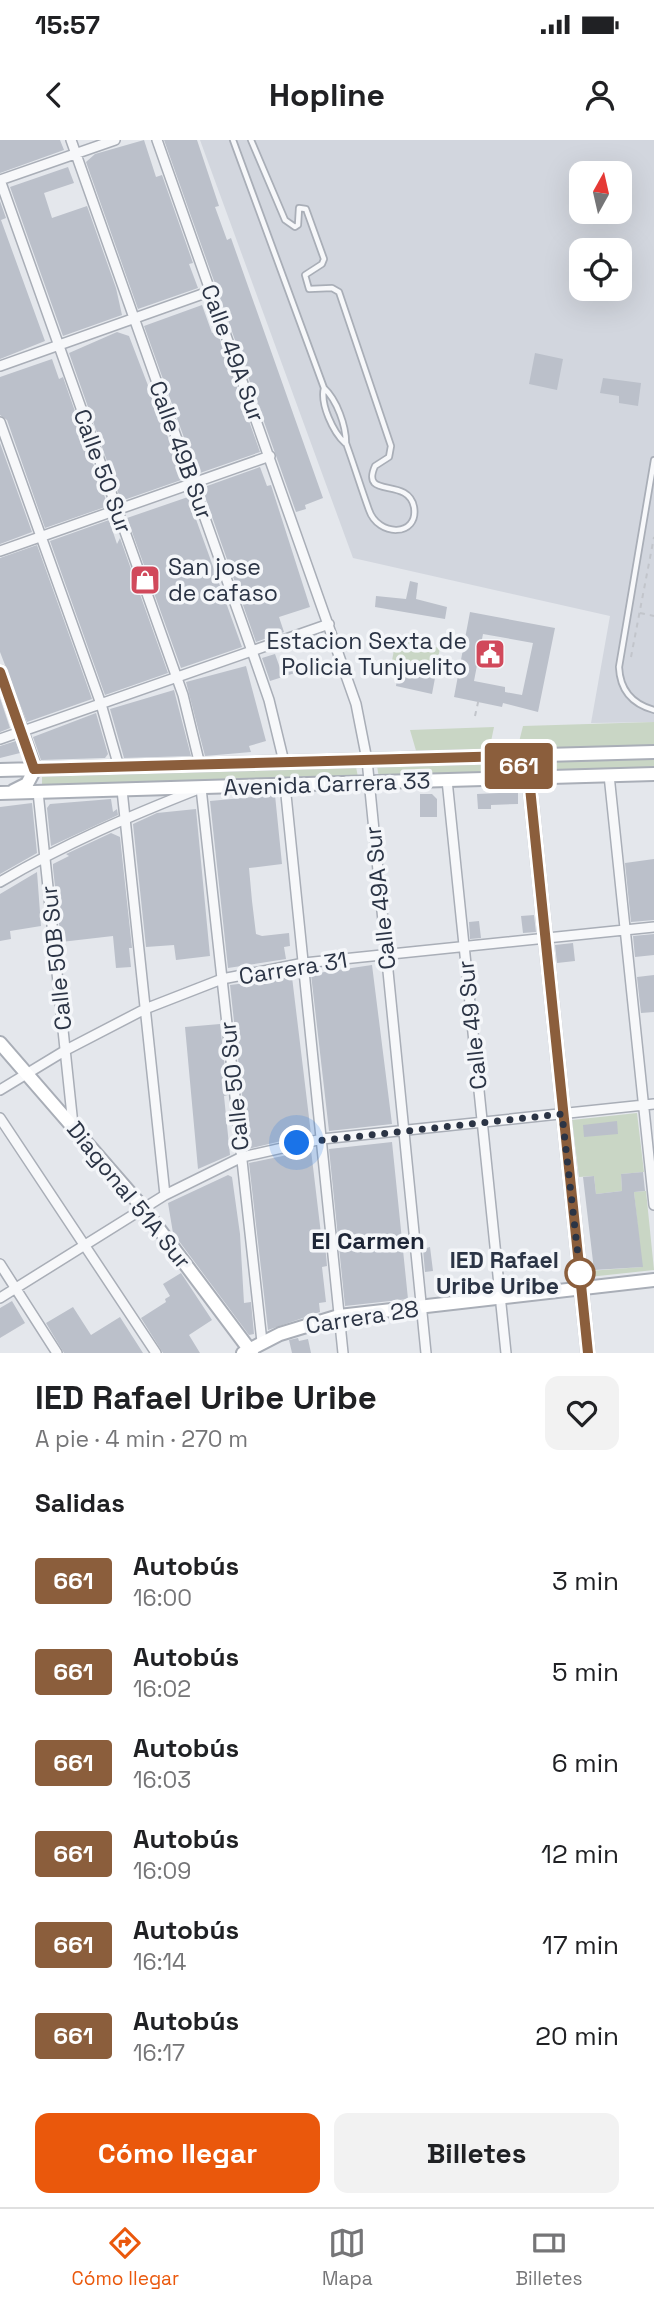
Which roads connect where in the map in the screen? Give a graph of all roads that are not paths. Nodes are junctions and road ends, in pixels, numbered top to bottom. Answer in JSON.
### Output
{"nodes":[{"id":1,"x":71,"y":140,"type":"edge"},
{"id":2,"x":115,"y":140,"type":"edge"},
{"id":3,"x":157,"y":140,"type":"edge"},
{"id":4,"x":233,"y":140,"type":"edge"},
{"id":5,"x":251,"y":140,"type":"edge"},
{"id":6,"x":76,"y":154,"type":"junction"},
{"id":7,"x":0,"y":180,"type":"edge"},
{"id":8,"x":211,"y":291,"type":"junction"},
{"id":9,"x":134,"y":318,"type":"junction"},
{"id":10,"x":59,"y":345,"type":"junction"},
{"id":11,"x":0,"y":366,"type":"edge"},
{"id":12,"x":324,"y":388,"type":"junction"},
{"id":13,"x":0,"y":422,"type":"edge"},
{"id":14,"x":346,"y":443,"type":"junction"},
{"id":15,"x":270,"y":456,"type":"junction"},
{"id":16,"x":654,"y":460,"type":"edge"},
{"id":17,"x":193,"y":483,"type":"junction"},
{"id":18,"x":117,"y":510,"type":"junction"},
{"id":19,"x":41,"y":537,"type":"junction"},
{"id":20,"x":0,"y":551,"type":"edge"},
{"id":21,"x":329,"y":624,"type":"junction"},
{"id":22,"x":252,"y":651,"type":"junction"},
{"id":23,"x":0,"y":672,"type":"edge"},
{"id":24,"x":176,"y":677,"type":"junction"},
{"id":25,"x":101,"y":704,"type":"junction"},
{"id":26,"x":654,"y":709,"type":"edge"},
{"id":27,"x":21,"y":732,"type":"junction"},
{"id":28,"x":0,"y":739,"type":"edge"},
{"id":29,"x":654,"y":752,"type":"edge"},
{"id":30,"x":511,"y":756,"type":"junction"},
{"id":31,"x":367,"y":760,"type":"junction"},
{"id":32,"x":284,"y":762,"type":"junction"},
{"id":33,"x":200,"y":765,"type":"junction"},
{"id":34,"x":119,"y":767,"type":"junction"},
{"id":35,"x":34,"y":769,"type":"junction"},
{"id":36,"x":0,"y":771,"type":"edge"},
{"id":37,"x":654,"y":774,"type":"edge"},
{"id":38,"x":609,"y":775,"type":"junction"},
{"id":39,"x":529,"y":778,"type":"junction"},
{"id":40,"x":447,"y":780,"type":"junction"},
{"id":41,"x":369,"y":783,"type":"junction"},
{"id":42,"x":285,"y":785,"type":"junction"},
{"id":43,"x":201,"y":788,"type":"junction"},
{"id":44,"x":122,"y":790,"type":"junction"},
{"id":45,"x":38,"y":792,"type":"junction"},
{"id":46,"x":5,"y":793,"type":"edge"},
{"id":47,"x":125,"y":818,"type":"junction"},
{"id":48,"x":45,"y":855,"type":"junction"},
{"id":49,"x":0,"y":882,"type":"edge"},
{"id":50,"x":654,"y":927,"type":"edge"},
{"id":51,"x":626,"y":930,"type":"junction"},
{"id":52,"x":545,"y":938,"type":"junction"},
{"id":53,"x":464,"y":946,"type":"junction"},
{"id":54,"x":385,"y":954,"type":"junction"},
{"id":55,"x":304,"y":963,"type":"junction"},
{"id":56,"x":222,"y":979,"type":"junction"},
{"id":57,"x":145,"y":1009,"type":"junction"},
{"id":58,"x":0,"y":1042,"type":"edge"},
{"id":59,"x":66,"y":1049,"type":"junction"},
{"id":60,"x":27,"y":1073,"type":"junction"},
{"id":61,"x":0,"y":1090,"type":"edge"},
{"id":62,"x":649,"y":1104,"type":"edge"},
{"id":63,"x":562,"y":1114,"type":"junction"},
{"id":64,"x":0,"y":1118,"type":"edge"},
{"id":65,"x":482,"y":1123,"type":"junction"},
{"id":66,"x":73,"y":1125,"type":"junction"},
{"id":67,"x":404,"y":1131,"type":"junction"},
{"id":68,"x":322,"y":1139,"type":"junction"},
{"id":69,"x":242,"y":1157,"type":"junction"},
{"id":70,"x":165,"y":1195,"type":"junction"},
{"id":71,"x":654,"y":1205,"type":"edge"},
{"id":72,"x":144,"y":1209,"type":"junction"},
{"id":73,"x":85,"y":1245,"type":"junction"},
{"id":74,"x":0,"y":1264,"type":"edge"},
{"id":75,"x":654,"y":1280,"type":"edge"},
{"id":76,"x":16,"y":1288,"type":"junction"},
{"id":77,"x":581,"y":1289,"type":"junction"},
{"id":78,"x":0,"y":1298,"type":"edge"},
{"id":79,"x":500,"y":1298,"type":"junction"},
{"id":80,"x":422,"y":1307,"type":"junction"},
{"id":81,"x":339,"y":1316,"type":"junction"},
{"id":82,"x":262,"y":1342,"type":"junction"},
{"id":83,"x":248,"y":1352,"type":"edge"},
{"id":84,"x":57,"y":1353,"type":"edge"},
{"id":85,"x":156,"y":1353,"type":"edge"},
{"id":86,"x":343,"y":1353,"type":"edge"},
{"id":87,"x":426,"y":1353,"type":"edge"},
{"id":88,"x":506,"y":1353,"type":"edge"},
{"id":89,"x":588,"y":1353,"type":"edge"}],
"edges":[{"from":1,"to":6,"type":"street","name":"Calle 49B Sur"},
{"from":2,"to":6,"type":"street"},
{"from":3,"to":8,"type":"street","name":"Calle 49A Sur"},
{"from":4,"to":12,"type":"lane"},
{"from":5,"to":14,"type":"lane"},
{"from":6,"to":7,"type":"street"},
{"from":6,"to":9,"type":"street","name":"Calle 49B Sur"},
{"from":7,"to":10,"type":"street","name":"Calle 50 Sur"},
{"from":8,"to":9,"type":"street"},
{"from":8,"to":15,"type":"street","name":"Calle 49A Sur"},
{"from":9,"to":10,"type":"street"},
{"from":9,"to":17,"type":"street","name":"Calle 49B Sur"},
{"from":10,"to":11,"type":"street"},
{"from":10,"to":18,"type":"street","name":"Calle 50 Sur"},
{"from":12,"to":14,"type":"lane"},
{"from":12,"to":14,"type":"lane"},
{"from":13,"to":19,"type":"street"},
{"from":15,"to":17,"type":"street"},
{"from":15,"to":21,"type":"street","name":"Calle 49A Sur"},
{"from":16,"to":26,"type":"lane"},
{"from":17,"to":18,"type":"street"},
{"from":17,"to":22,"type":"street","name":"Calle 49B Sur"},
{"from":18,"to":19,"type":"street"},
{"from":18,"to":24,"type":"street","name":"Calle 50 Sur"},
{"from":19,"to":20,"type":"street"},
{"from":19,"to":25,"type":"street"},
{"from":21,"to":22,"type":"street"},
{"from":21,"to":31,"type":"street","name":"Calle 49A Sur"},
{"from":22,"to":24,"type":"street"},
{"from":22,"to":32,"type":"street","name":"Calle 49B Sur"},
{"from":23,"to":27,"type":"main road"},
{"from":24,"to":25,"type":"street"},
{"from":24,"to":33,"type":"street","name":"Calle 50 Sur"},
{"from":25,"to":27,"type":"street"},
{"from":25,"to":34,"type":"street"},
{"from":27,"to":28,"type":"street"},
{"from":27,"to":35,"type":"main road"},
{"from":29,"to":30,"type":"main road","name":"Avenida Carrera 33"},
{"from":30,"to":31,"type":"main road","name":"Avenida Carrera 33"},
{"from":30,"to":39,"type":"main road"},
{"from":31,"to":32,"type":"main road","name":"Avenida Carrera 33"},
{"from":31,"to":41,"type":"street","name":"Calle 49A Sur"},
{"from":32,"to":33,"type":"main road","name":"Avenida Carrera 33"},
{"from":33,"to":34,"type":"main road","name":"Avenida Carrera 33"},
{"from":34,"to":35,"type":"main road","name":"Avenida Carrera 33"},
{"from":35,"to":36,"type":"main road","name":"Avenida Carrera 33"},
{"from":35,"to":46,"type":"main road"},
{"from":37,"to":38,"type":"main road","name":"Avenida Carrera 33"},
{"from":38,"to":39,"type":"main road","name":"Avenida Carrera 33"},
{"from":38,"to":51,"type":"street"},
{"from":39,"to":40,"type":"main road","name":"Avenida Carrera 33"},
{"from":39,"to":52,"type":"main road"},
{"from":40,"to":41,"type":"main road","name":"Avenida Carrera 33"},
{"from":40,"to":53,"type":"street","name":"Calle 49 Sur"},
{"from":41,"to":42,"type":"main road","name":"Avenida Carrera 33"},
{"from":41,"to":54,"type":"street","name":"Calle 49A Sur"},
{"from":42,"to":43,"type":"main road","name":"Avenida Carrera 33"},
{"from":42,"to":55,"type":"street"},
{"from":43,"to":44,"type":"main road","name":"Avenida Carrera 33"},
{"from":43,"to":47,"type":"street"},
{"from":43,"to":56,"type":"street","name":"Calle 50 Sur"},
{"from":44,"to":45,"type":"main road","name":"Avenida Carrera 33"},
{"from":44,"to":47,"type":"street"},
{"from":45,"to":46,"type":"main road","name":"Avenida Carrera 33"},
{"from":45,"to":48,"type":"street","name":"Calle 50B Sur"},
{"from":47,"to":48,"type":"street"},
{"from":47,"to":57,"type":"street"},
{"from":48,"to":49,"type":"street"},
{"from":48,"to":59,"type":"street","name":"Calle 50B Sur"},
{"from":50,"to":51,"type":"street","name":"Carrera 31"},
{"from":51,"to":52,"type":"street","name":"Carrera 31"},
{"from":51,"to":62,"type":"street"},
{"from":52,"to":53,"type":"street","name":"Carrera 31"},
{"from":52,"to":63,"type":"main road"},
{"from":53,"to":54,"type":"street","name":"Carrera 31"},
{"from":53,"to":65,"type":"street","name":"Calle 49 Sur"},
{"from":54,"to":55,"type":"street","name":"Carrera 31"},
{"from":54,"to":67,"type":"street","name":"Calle 49A Sur"},
{"from":55,"to":56,"type":"street","name":"Carrera 31"},
{"from":55,"to":68,"type":"street"},
{"from":56,"to":57,"type":"street","name":"Carrera 31"},
{"from":56,"to":69,"type":"street","name":"Calle 50 Sur"},
{"from":57,"to":59,"type":"street","name":"Carrera 31"},
{"from":57,"to":70,"type":"street"},
{"from":58,"to":60,"type":"main road","name":"Diagonal 51A Sur"},
{"from":59,"to":60,"type":"street","name":"Carrera 31"},
{"from":59,"to":66,"type":"street","name":"Calle 50B Sur"},
{"from":60,"to":61,"type":"street","name":"Carrera 31"},
{"from":60,"to":66,"type":"main road","name":"Diagonal 51A Sur"},
{"from":62,"to":63,"type":"street"},
{"from":62,"to":71,"type":"street"},
{"from":63,"to":65,"type":"street"},
{"from":63,"to":77,"type":"main road"},
{"from":64,"to":73,"type":"street"},
{"from":65,"to":67,"type":"street"},
{"from":65,"to":79,"type":"street","name":"Calle 49 Sur"},
{"from":66,"to":72,"type":"main road","name":"Diagonal 51A Sur"},
{"from":67,"to":68,"type":"street"},
{"from":67,"to":80,"type":"street","name":"Calle 49A Sur"},
{"from":68,"to":69,"type":"street"},
{"from":68,"to":81,"type":"street"},
{"from":69,"to":70,"type":"street"},
{"from":69,"to":82,"type":"street","name":"Calle 50 Sur"},
{"from":70,"to":72,"type":"street"},
{"from":72,"to":73,"type":"street"},
{"from":72,"to":83,"type":"main road","name":"Diagonal 51A Sur"},
{"from":73,"to":76,"type":"street"},
{"from":73,"to":85,"type":"street"},
{"from":74,"to":76,"type":"street"},
{"from":75,"to":77,"type":"main road","name":"Carrera 28"},
{"from":76,"to":78,"type":"street"},
{"from":76,"to":84,"type":"street"},
{"from":77,"to":79,"type":"main road","name":"Carrera 28"},
{"from":77,"to":89,"type":"main road"},
{"from":79,"to":80,"type":"main road","name":"Carrera 28"},
{"from":79,"to":88,"type":"street","name":"Calle 49 Sur"},
{"from":80,"to":81,"type":"main road","name":"Carrera 28"},
{"from":80,"to":87,"type":"street","name":"Calle 49A Sur"},
{"from":81,"to":82,"type":"main road","name":"Carrera 28"},
{"from":81,"to":86,"type":"street"},
{"from":82,"to":83,"type":"main road","name":"Carrera 28"}]}
